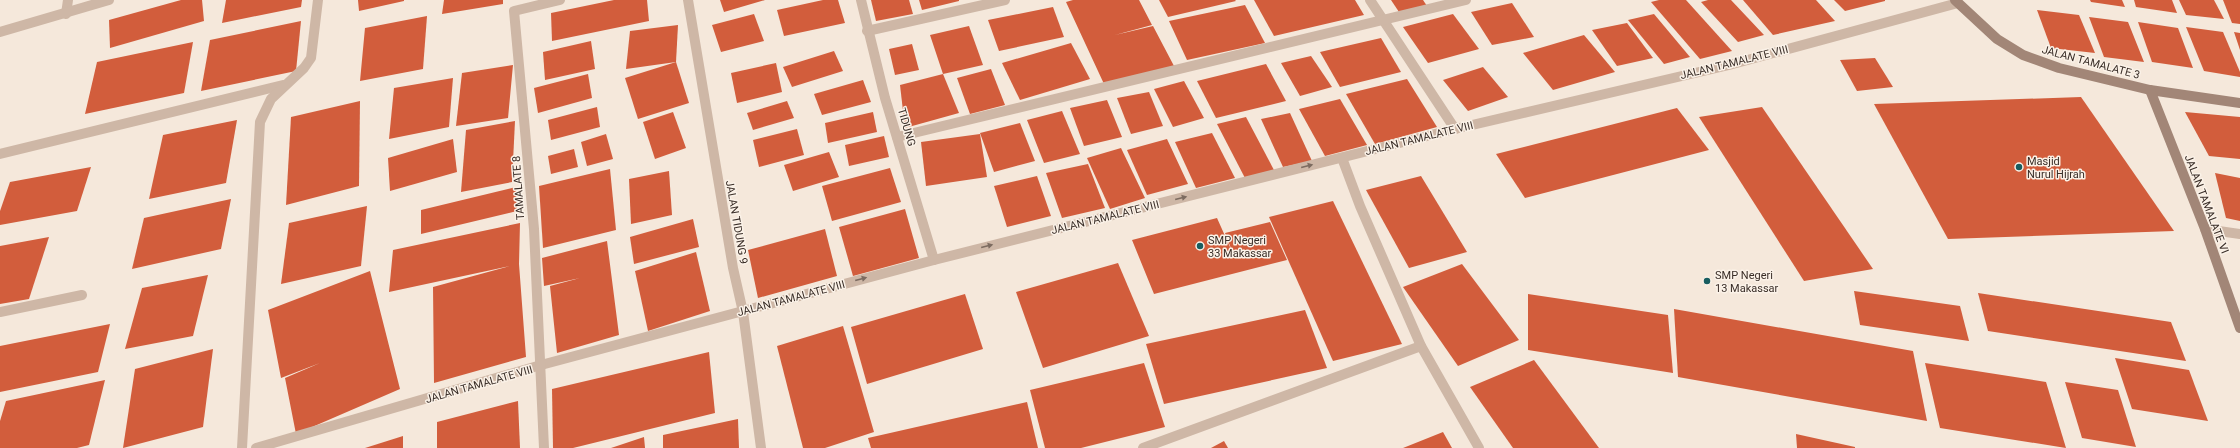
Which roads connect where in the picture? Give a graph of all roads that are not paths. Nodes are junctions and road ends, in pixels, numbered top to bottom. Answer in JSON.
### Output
{"nodes":[{"id":1,"x":68,"y":0,"type":"edge"},
{"id":2,"x":109,"y":0,"type":"edge"},
{"id":3,"x":318,"y":0,"type":"edge"},
{"id":4,"x":560,"y":0,"type":"edge"},
{"id":5,"x":688,"y":0,"type":"edge"},
{"id":6,"x":861,"y":0,"type":"edge"},
{"id":7,"x":1005,"y":0,"type":"edge"},
{"id":8,"x":1370,"y":0,"type":"edge"},
{"id":9,"x":1466,"y":0,"type":"edge"},
{"id":10,"x":1957,"y":1,"type":"edge"},
{"id":11,"x":66,"y":14,"type":"junction"},
{"id":12,"x":1383,"y":20,"type":"junction"},
{"id":13,"x":867,"y":31,"type":"junction"},
{"id":14,"x":0,"y":32,"type":"edge"},
{"id":15,"x":283,"y":86,"type":"junction"},
{"id":16,"x":2150,"y":90,"type":"junction"},
{"id":17,"x":2240,"y":103,"type":"edge"},
{"id":18,"x":1455,"y":129,"type":"junction"},
{"id":19,"x":897,"y":136,"type":"junction"},
{"id":20,"x":0,"y":154,"type":"edge"},
{"id":21,"x":1342,"y":158,"type":"junction"},
{"id":22,"x":2205,"y":229,"type":"junction"},
{"id":23,"x":2240,"y":234,"type":"edge"},
{"id":24,"x":934,"y":260,"type":"junction"},
{"id":25,"x":82,"y":295,"type":"dead end"},
{"id":26,"x":0,"y":312,"type":"edge"},
{"id":27,"x":743,"y":312,"type":"junction"},
{"id":28,"x":2240,"y":328,"type":"edge"},
{"id":29,"x":1422,"y":346,"type":"junction"},
{"id":30,"x":541,"y":365,"type":"junction"},
{"id":31,"x":242,"y":448,"type":"edge"},
{"id":32,"x":256,"y":448,"type":"edge"},
{"id":33,"x":544,"y":448,"type":"edge"},
{"id":34,"x":761,"y":448,"type":"edge"},
{"id":35,"x":1143,"y":448,"type":"edge"},
{"id":36,"x":1479,"y":448,"type":"edge"}],
"edges":[{"from":1,"to":11,"type":"street"},
{"from":2,"to":11,"type":"street"},
{"from":3,"to":15,"type":"street"},
{"from":4,"to":30,"type":"street","name":"TAMALATE 8"},
{"from":5,"to":27,"type":"street","name":"JALAN TIDUNG 9"},
{"from":6,"to":13,"type":"street","name":"TIDUNG"},
{"from":7,"to":13,"type":"street"},
{"from":8,"to":12,"type":"street"},
{"from":9,"to":12,"type":"street"},
{"from":10,"to":16,"type":"street","name":"JALAN TAMALATE 3"},
{"from":10,"to":18,"type":"street","name":"JALAN TAMALATE VIII"},
{"from":11,"to":14,"type":"street"},
{"from":12,"to":18,"type":"street"},
{"from":12,"to":19,"type":"street"},
{"from":13,"to":19,"type":"street","name":"TIDUNG"},
{"from":15,"to":20,"type":"street"},
{"from":15,"to":31,"type":"street"},
{"from":16,"to":17,"type":"street","name":"JALAN TAMALATE 3"},
{"from":16,"to":22,"type":"street","name":"JALAN TAMALATE VI"},
{"from":18,"to":21,"type":"street","name":"JALAN TAMALATE VIII"},
{"from":19,"to":24,"type":"street","name":"TIDUNG"},
{"from":24,"to":21,"type":"street","name":"JALAN TAMALATE VIII","one_way":true},
{"from":21,"to":29,"type":"street"},
{"from":22,"to":23,"type":"street"},
{"from":22,"to":28,"type":"street","name":"JALAN TAMALATE VI"},
{"from":27,"to":24,"type":"street","name":"JALAN TAMALATE VIII","one_way":true},
{"from":25,"to":26,"type":"street"},
{"from":27,"to":30,"type":"street","name":"JALAN TAMALATE VIII"},
{"from":27,"to":34,"type":"street","name":"JALAN TIDUNG 9"},
{"from":29,"to":35,"type":"street"},
{"from":29,"to":36,"type":"street"},
{"from":30,"to":32,"type":"street","name":"JALAN TAMALATE VIII"},
{"from":30,"to":33,"type":"street","name":"TAMALATE 8"}]}
